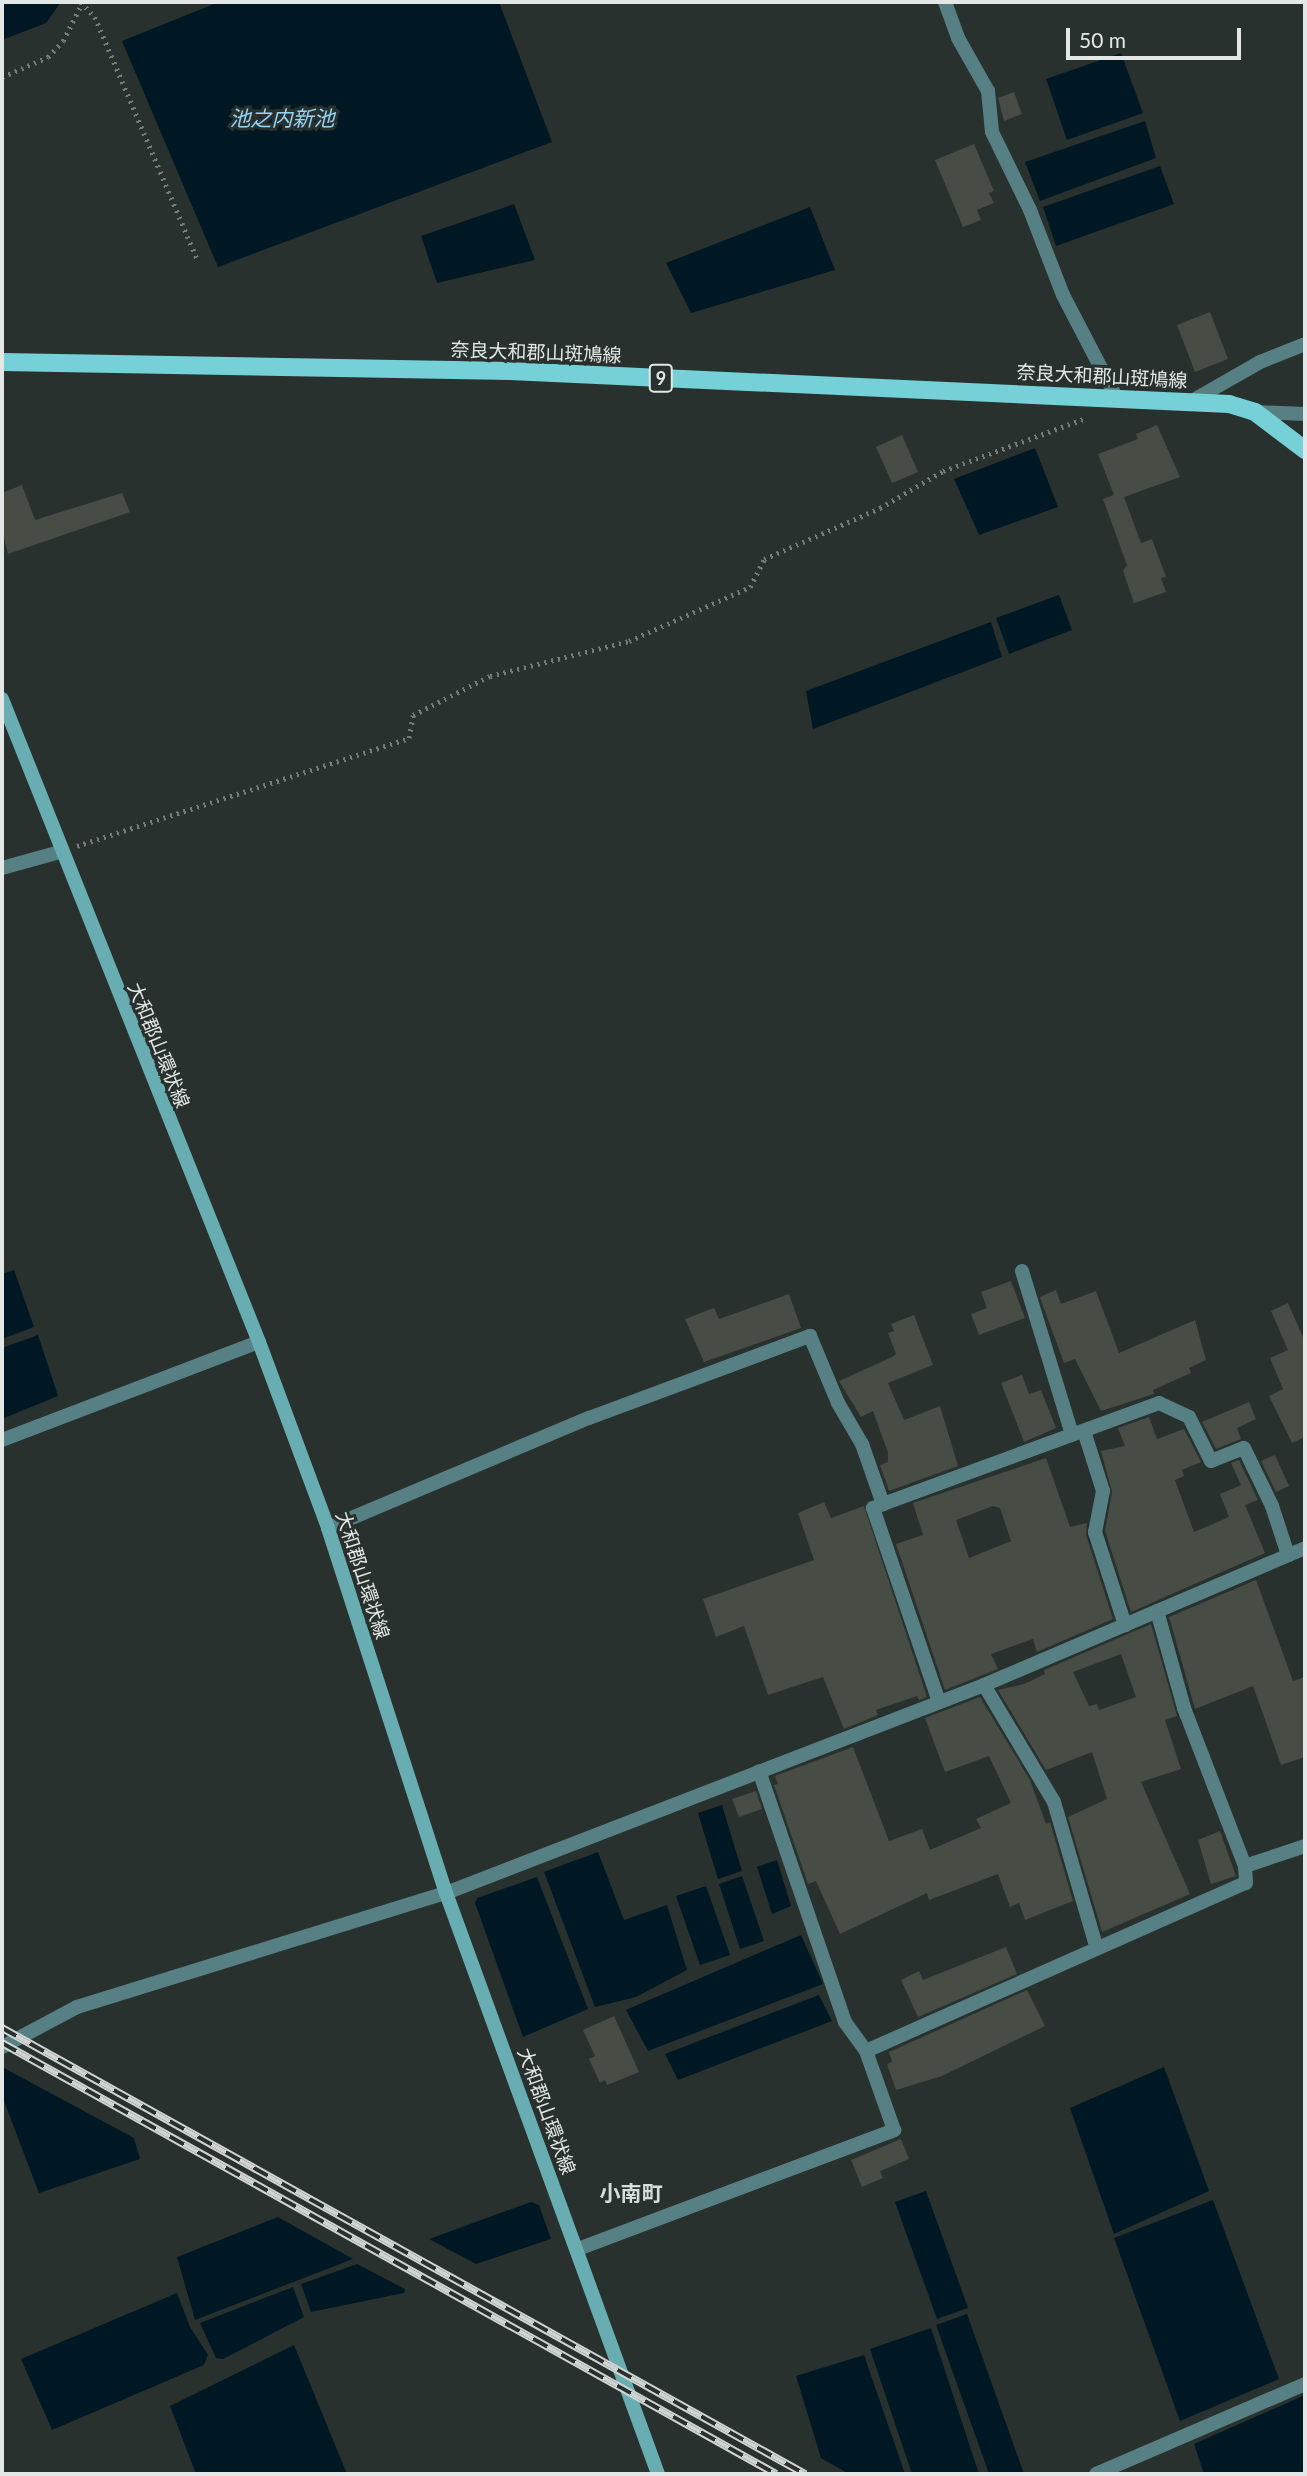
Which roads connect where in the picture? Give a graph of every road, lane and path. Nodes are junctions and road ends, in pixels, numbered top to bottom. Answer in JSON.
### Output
{"nodes":[{"id":1,"x":81,"y":2,"type":"edge"},
{"id":2,"x":945,"y":2,"type":"edge"},
{"id":3,"x":2,"y":77,"type":"edge"},
{"id":4,"x":198,"y":261,"type":"dead end"},
{"id":5,"x":1305,"y":344,"type":"edge"},
{"id":6,"x":2,"y":362,"type":"edge"},
{"id":7,"x":1116,"y":397,"type":"junction"},
{"id":8,"x":1190,"y":402,"type":"junction"},
{"id":9,"x":1255,"y":412,"type":"junction"},
{"id":10,"x":1305,"y":414,"type":"edge"},
{"id":11,"x":1305,"y":450,"type":"edge"},
{"id":12,"x":2,"y":699,"type":"edge"},
{"id":13,"x":60,"y":852,"type":"junction"},
{"id":14,"x":2,"y":868,"type":"edge"},
{"id":15,"x":1022,"y":1271,"type":"dead end"},
{"id":16,"x":259,"y":1342,"type":"junction"},
{"id":17,"x":1078,"y":1433,"type":"junction"},
{"id":18,"x":2,"y":1440,"type":"edge"},
{"id":19,"x":883,"y":1504,"type":"junction"},
{"id":20,"x":328,"y":1528,"type":"junction"},
{"id":21,"x":1305,"y":1548,"type":"edge"},
{"id":22,"x":1288,"y":1555,"type":"junction"},
{"id":23,"x":1157,"y":1611,"type":"junction"},
{"id":24,"x":1125,"y":1625,"type":"junction"},
{"id":25,"x":984,"y":1685,"type":"junction"},
{"id":26,"x":939,"y":1702,"type":"junction"},
{"id":27,"x":760,"y":1770,"type":"junction"},
{"id":28,"x":1305,"y":1846,"type":"edge"},
{"id":29,"x":1245,"y":1866,"type":"junction"},
{"id":30,"x":446,"y":1894,"type":"junction"},
{"id":31,"x":1096,"y":1945,"type":"junction"},
{"id":32,"x":2,"y":2047,"type":"edge"},
{"id":33,"x":866,"y":2051,"type":"junction"},
{"id":34,"x":578,"y":2249,"type":"junction"},
{"id":35,"x":1305,"y":2384,"type":"edge"},
{"id":36,"x":658,"y":2474,"type":"edge"},
{"id":37,"x":1096,"y":2474,"type":"edge"}],
"edges":[{"from":1,"to":3,"type":"path"},
{"from":1,"to":4,"type":"path"},
{"from":2,"to":7,"type":"street"},
{"from":5,"to":8,"type":"street"},
{"from":6,"to":7,"type":"main road","name":"奈良大和郡山斑鳩線","number":"9"},
{"from":7,"to":8,"type":"main road","name":"奈良大和郡山斑鳩線","number":"9"},
{"from":7,"to":13,"type":"path"},
{"from":8,"to":9,"type":"main road","name":"奈良大和郡山斑鳩線","number":"9"},
{"from":9,"to":10,"type":"street"},
{"from":9,"to":11,"type":"main road","name":"奈良大和郡山斑鳩線","number":"9"},
{"from":12,"to":13,"type":"main road","name":"大和郡山環状線"},
{"from":13,"to":14,"type":"street"},
{"from":13,"to":16,"type":"main road","name":"大和郡山環状線"},
{"from":15,"to":17,"type":"street"},
{"from":16,"to":18,"type":"street"},
{"from":16,"to":20,"type":"main road","name":"大和郡山環状線"},
{"from":17,"to":19,"type":"street"},
{"from":17,"to":22,"type":"street"},
{"from":17,"to":24,"type":"street"},
{"from":19,"to":20,"type":"street"},
{"from":19,"to":26,"type":"street"},
{"from":20,"to":30,"type":"main road","name":"大和郡山環状線"},
{"from":21,"to":22,"type":"street"},
{"from":22,"to":23,"type":"street"},
{"from":23,"to":24,"type":"street"},
{"from":23,"to":29,"type":"street"},
{"from":24,"to":25,"type":"street"},
{"from":25,"to":26,"type":"street"},
{"from":25,"to":31,"type":"street"},
{"from":26,"to":27,"type":"street"},
{"from":27,"to":30,"type":"street"},
{"from":27,"to":33,"type":"street"},
{"from":28,"to":29,"type":"street"},
{"from":29,"to":31,"type":"street"},
{"from":30,"to":32,"type":"street"},
{"from":30,"to":34,"type":"main road","name":"大和郡山環状線"},
{"from":31,"to":33,"type":"street"},
{"from":33,"to":34,"type":"street"},
{"from":34,"to":36,"type":"main road","name":"大和郡山環状線"},
{"from":35,"to":37,"type":"street"}]}
